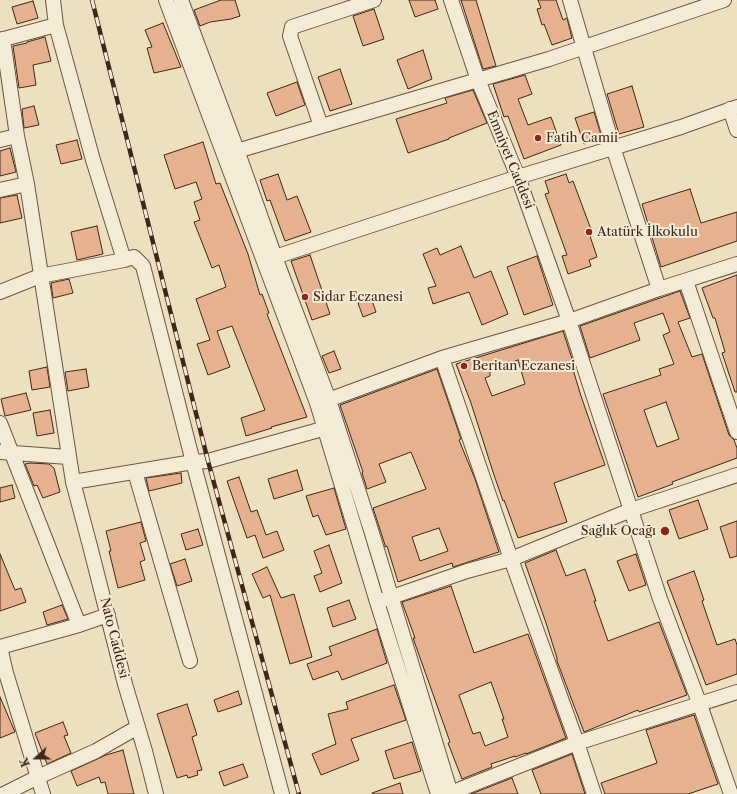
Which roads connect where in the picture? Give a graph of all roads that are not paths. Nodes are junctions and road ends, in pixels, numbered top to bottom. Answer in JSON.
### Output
{"nodes":[{"id":1,"x":53,"y":0,"type":"edge"},
{"id":2,"x":166,"y":0,"type":"edge"},
{"id":3,"x":181,"y":0,"type":"edge"},
{"id":4,"x":374,"y":0,"type":"edge"},
{"id":5,"x":451,"y":0,"type":"edge"},
{"id":6,"x":570,"y":0,"type":"edge"},
{"id":7,"x":724,"y":0,"type":"edge"},
{"id":8,"x":56,"y":25,"type":"junction"},
{"id":9,"x":1,"y":39,"type":"edge"},
{"id":10,"x":584,"y":47,"type":"junction"},
{"id":11,"x":478,"y":80,"type":"junction"},
{"id":12,"x":734,"y":108,"type":"edge"},
{"id":13,"x":321,"y":126,"type":"junction"},
{"id":14,"x":737,"y":130,"type":"edge"},
{"id":15,"x":18,"y":136,"type":"junction"},
{"id":16,"x":0,"y":140,"type":"edge"},
{"id":17,"x":613,"y":147,"type":"junction"},
{"id":18,"x":231,"y":153,"type":"junction"},
{"id":19,"x":518,"y":177,"type":"junction"},
{"id":20,"x":27,"y":184,"type":"junction"},
{"id":21,"x":0,"y":190,"type":"edge"},
{"id":22,"x":275,"y":257,"type":"junction"},
{"id":23,"x":124,"y":260,"type":"junction"},
{"id":24,"x":737,"y":264,"type":"edge"},
{"id":25,"x":40,"y":276,"type":"junction"},
{"id":26,"x":686,"y":281,"type":"junction"},
{"id":27,"x":659,"y":288,"type":"junction"},
{"id":28,"x":0,"y":292,"type":"edge"},
{"id":29,"x":569,"y":321,"type":"junction"},
{"id":30,"x":442,"y":358,"type":"junction"},
{"id":31,"x":323,"y":402,"type":"junction"},
{"id":32,"x":0,"y":423,"type":"edge"},
{"id":33,"x":326,"y":428,"type":"junction"},
{"id":34,"x":737,"y":432,"type":"edge"},
{"id":35,"x":6,"y":453,"type":"edge"},
{"id":36,"x":68,"y":457,"type":"junction"},
{"id":37,"x":193,"y":462,"type":"junction"},
{"id":38,"x":136,"y":472,"type":"junction"},
{"id":39,"x":737,"y":475,"type":"edge"},
{"id":40,"x":73,"y":482,"type":"junction"},
{"id":41,"x":631,"y":510,"type":"junction"},
{"id":42,"x":511,"y":558,"type":"junction"},
{"id":43,"x":390,"y":597,"type":"junction"},
{"id":44,"x":377,"y":602,"type":"junction"},
{"id":45,"x":108,"y":616,"type":"junction"},
{"id":46,"x":79,"y":625,"type":"junction"},
{"id":47,"x":0,"y":647,"type":"edge"},
{"id":48,"x":190,"y":661,"type":"dead end"},
{"id":49,"x":3,"y":674,"type":"edge"},
{"id":50,"x":737,"y":692,"type":"edge"},
{"id":51,"x":700,"y":705,"type":"junction"},
{"id":52,"x":138,"y":726,"type":"junction"},
{"id":53,"x":577,"y":743,"type":"junction"},
{"id":54,"x":38,"y":777,"type":"junction"},
{"id":55,"x":4,"y":794,"type":"edge"},
{"id":56,"x":43,"y":794,"type":"edge"},
{"id":57,"x":156,"y":794,"type":"edge"},
{"id":58,"x":282,"y":794,"type":"edge"},
{"id":59,"x":447,"y":794,"type":"edge"},
{"id":60,"x":594,"y":794,"type":"edge"},
{"id":61,"x":731,"y":794,"type":"edge"}],
"edges":[{"from":1,"to":8,"type":"street"},
{"from":2,"to":18,"type":"street"},
{"from":3,"to":18,"type":"street"},
{"from":4,"to":13,"type":"street"},
{"from":5,"to":11,"type":"street","name":"Emniyet Caddesi"},
{"from":6,"to":10,"type":"street"},
{"from":7,"to":10,"type":"street"},
{"from":8,"to":9,"type":"street"},
{"from":8,"to":23,"type":"street"},
{"from":9,"to":15,"type":"street","name":"Nato Caddesi"},
{"from":10,"to":11,"type":"street"},
{"from":10,"to":17,"type":"street"},
{"from":11,"to":13,"type":"street"},
{"from":11,"to":19,"type":"street","name":"Emniyet Caddesi"},
{"from":12,"to":14,"type":"street"},
{"from":12,"to":17,"type":"street"},
{"from":13,"to":18,"type":"street"},
{"from":15,"to":16,"type":"street"},
{"from":15,"to":20,"type":"street","name":"Nato Caddesi"},
{"from":17,"to":19,"type":"street"},
{"from":17,"to":27,"type":"street"},
{"from":18,"to":22,"type":"street"},
{"from":18,"to":31,"type":"street"},
{"from":19,"to":22,"type":"street"},
{"from":19,"to":29,"type":"street","name":"Emniyet Caddesi"},
{"from":20,"to":21,"type":"street"},
{"from":20,"to":25,"type":"street","name":"Nato Caddesi"},
{"from":22,"to":31,"type":"street"},
{"from":23,"to":25,"type":"street"},
{"from":23,"to":37,"type":"street"},
{"from":24,"to":26,"type":"street"},
{"from":25,"to":28,"type":"street"},
{"from":25,"to":36,"type":"street","name":"Nato Caddesi"},
{"from":26,"to":27,"type":"street"},
{"from":26,"to":34,"type":"street"},
{"from":27,"to":29,"type":"street"},
{"from":29,"to":30,"type":"street"},
{"from":29,"to":41,"type":"street","name":"Emniyet Caddesi"},
{"from":30,"to":31,"type":"street"},
{"from":30,"to":42,"type":"street"},
{"from":31,"to":33,"type":"street"},
{"from":31,"to":43,"type":"street"},
{"from":32,"to":35,"type":"street"},
{"from":33,"to":37,"type":"street"},
{"from":33,"to":44,"type":"street"},
{"from":35,"to":36,"type":"street"},
{"from":35,"to":46,"type":"street"},
{"from":36,"to":40,"type":"street","name":"Nato Caddesi"},
{"from":37,"to":38,"type":"street"},
{"from":37,"to":58,"type":"street"},
{"from":38,"to":40,"type":"street"},
{"from":38,"to":48,"type":"street"},
{"from":39,"to":41,"type":"street"},
{"from":40,"to":45,"type":"street","name":"Nato Caddesi"},
{"from":41,"to":42,"type":"street"},
{"from":41,"to":51,"type":"street","name":"Emniyet Caddesi"},
{"from":42,"to":43,"type":"street"},
{"from":42,"to":53,"type":"street"},
{"from":43,"to":44,"type":"street"},
{"from":43,"to":59,"type":"street"},
{"from":44,"to":59,"type":"street"},
{"from":45,"to":46,"type":"street"},
{"from":45,"to":52,"type":"street","name":"Nato Caddesi"},
{"from":46,"to":47,"type":"street"},
{"from":47,"to":49,"type":"street"},
{"from":49,"to":54,"type":"street"},
{"from":50,"to":51,"type":"street"},
{"from":51,"to":53,"type":"street"},
{"from":51,"to":61,"type":"street","name":"Emniyet Caddesi"},
{"from":52,"to":54,"type":"street"},
{"from":52,"to":57,"type":"street","name":"Nato Caddesi"},
{"from":53,"to":59,"type":"street"},
{"from":53,"to":60,"type":"street"},
{"from":54,"to":55,"type":"street"},
{"from":54,"to":56,"type":"street"}]}
